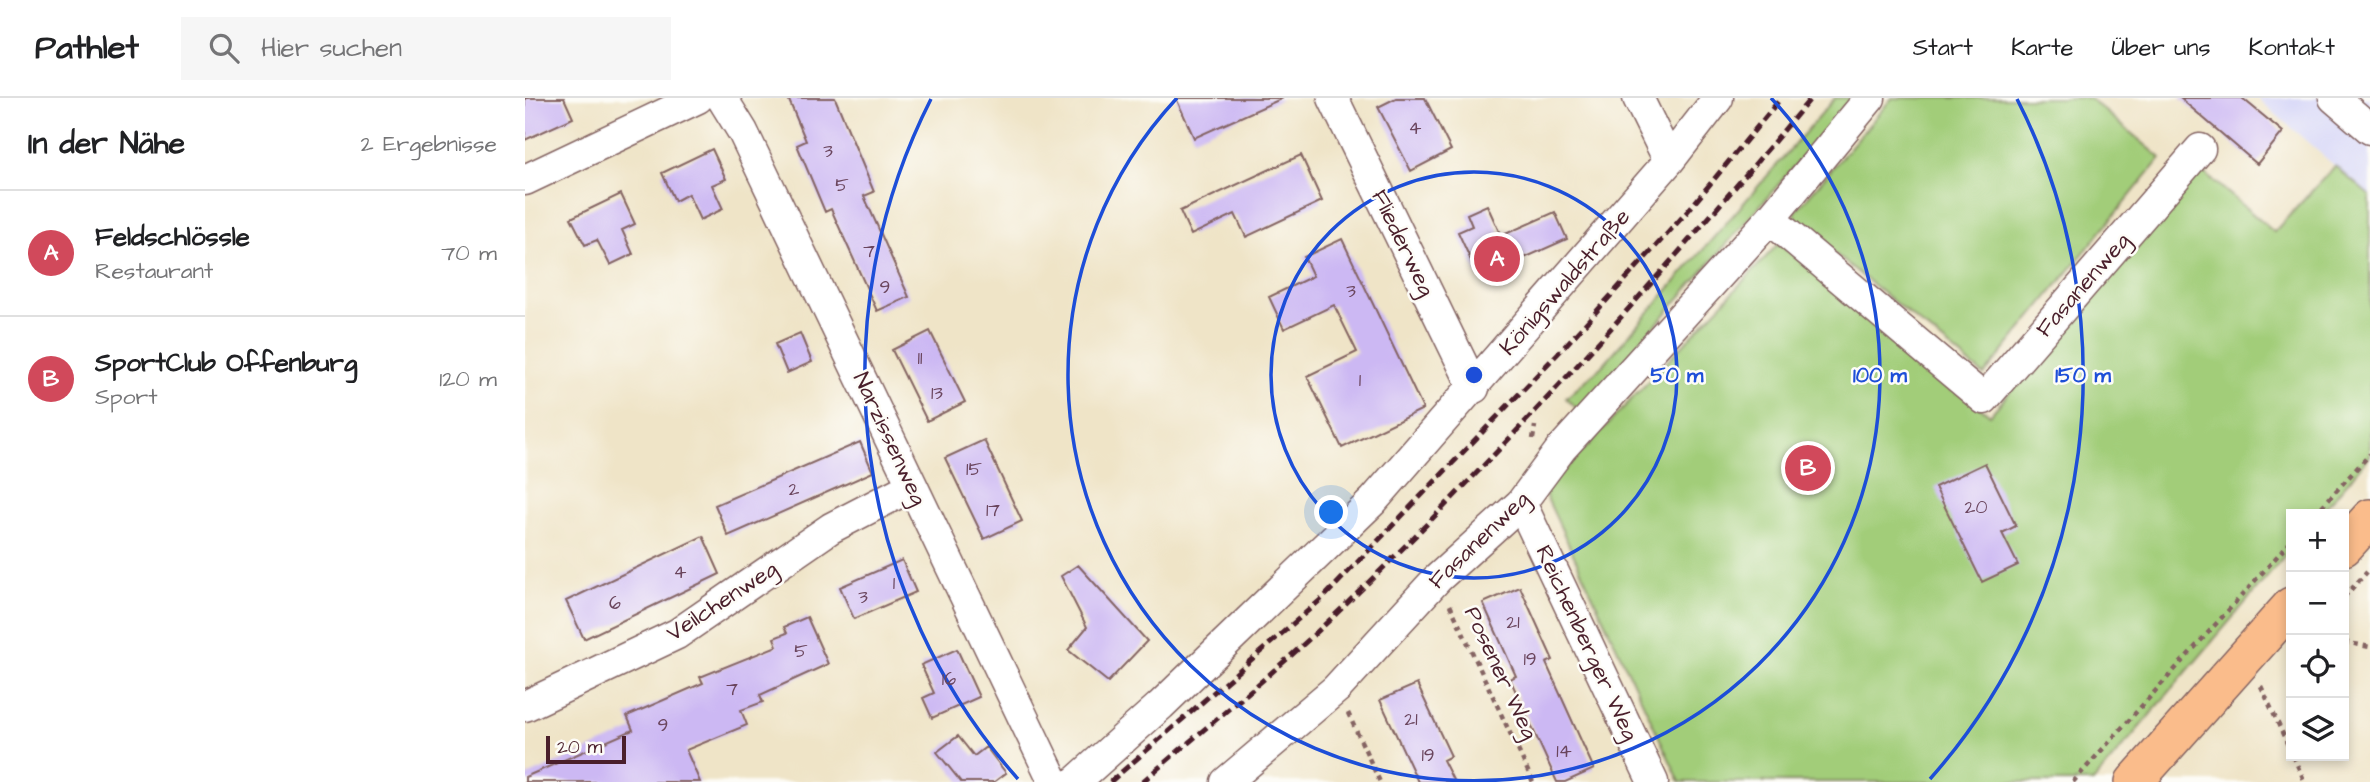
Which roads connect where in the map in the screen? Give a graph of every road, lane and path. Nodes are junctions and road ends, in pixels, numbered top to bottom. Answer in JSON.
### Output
{"nodes":[{"id":1,"x":698,"y":98,"type":"edge"},
{"id":2,"x":722,"y":98,"type":"edge"},
{"id":3,"x":1333,"y":98,"type":"edge"},
{"id":4,"x":1638,"y":98,"type":"edge"},
{"id":5,"x":1718,"y":98,"type":"edge"},
{"id":6,"x":1870,"y":98,"type":"edge"},
{"id":7,"x":2334,"y":98,"type":"edge"},
{"id":8,"x":2370,"y":129,"type":"edge"},
{"id":9,"x":2200,"y":149,"type":"dead end"},
{"id":10,"x":1669,"y":160,"type":"junction"},
{"id":11,"x":525,"y":180,"type":"edge"},
{"id":12,"x":1770,"y":219,"type":"junction"},
{"id":13,"x":1474,"y":388,"type":"junction"},
{"id":14,"x":2370,"y":454,"type":"edge"},
{"id":15,"x":912,"y":486,"type":"junction"},
{"id":16,"x":1521,"y":503,"type":"junction"},
{"id":17,"x":2320,"y":509,"type":"edge"},
{"id":18,"x":2370,"y":517,"type":"edge"},
{"id":19,"x":2349,"y":541,"type":"edge"},
{"id":20,"x":2286,"y":547,"type":"edge"},
{"id":21,"x":2370,"y":568,"type":"edge"},
{"id":22,"x":1437,"y":579,"type":"junction"},
{"id":23,"x":2349,"y":591,"type":"edge"},
{"id":24,"x":2286,"y":612,"type":"edge"},
{"id":25,"x":2349,"y":643,"type":"edge"},
{"id":26,"x":2370,"y":647,"type":"edge"},
{"id":27,"x":1336,"y":689,"type":"junction"},
{"id":28,"x":525,"y":706,"type":"edge"},
{"id":29,"x":2295,"y":761,"type":"edge"},
{"id":30,"x":1054,"y":782,"type":"edge"},
{"id":31,"x":1075,"y":782,"type":"edge"},
{"id":32,"x":1227,"y":782,"type":"edge"},
{"id":33,"x":1380,"y":782,"type":"edge"},
{"id":34,"x":1532,"y":782,"type":"edge"},
{"id":35,"x":1653,"y":782,"type":"edge"},
{"id":36,"x":2073,"y":782,"type":"edge"},
{"id":37,"x":2134,"y":782,"type":"edge"},
{"id":38,"x":2305,"y":782,"type":"edge"}],
"edges":[{"from":1,"to":11,"type":"street"},
{"from":2,"to":15,"type":"street","name":"Narzissenweg"},
{"from":3,"to":13,"type":"street","name":"Fliederweg"},
{"from":4,"to":10,"type":"street"},
{"from":5,"to":10,"type":"street","name":"Königswaldstraße"},
{"from":6,"to":12,"type":"street","name":"Fasanenweg"},
{"from":7,"to":8,"type":"street"},
{"from":9,"to":12,"type":"street","name":"Fasanenweg"},
{"from":10,"to":13,"type":"street","name":"Königswaldstraße"},
{"from":12,"to":16,"type":"street","name":"Fasanenweg"},
{"from":13,"to":31,"type":"street","name":"Königswaldstraße"},
{"from":14,"to":17,"type":"path"},
{"from":15,"to":28,"type":"street","name":"Veilchenweg"},
{"from":15,"to":30,"type":"street","name":"Narzissenweg"},
{"from":16,"to":22,"type":"street","name":"Fasanenweg"},
{"from":16,"to":35,"type":"street","name":"Reichenberger Weg"},
{"from":18,"to":19,"type":"main road"},
{"from":20,"to":36,"type":"path"},
{"from":21,"to":23,"type":"path"},
{"from":22,"to":27,"type":"street","name":"Fasanenweg"},
{"from":22,"to":34,"type":"path","name":"Posener Weg"},
{"from":24,"to":37,"type":"main road"},
{"from":25,"to":26,"type":"path"},
{"from":27,"to":32,"type":"street","name":"Fasanenweg"},
{"from":27,"to":33,"type":"path"},
{"from":29,"to":38,"type":"path"}]}
